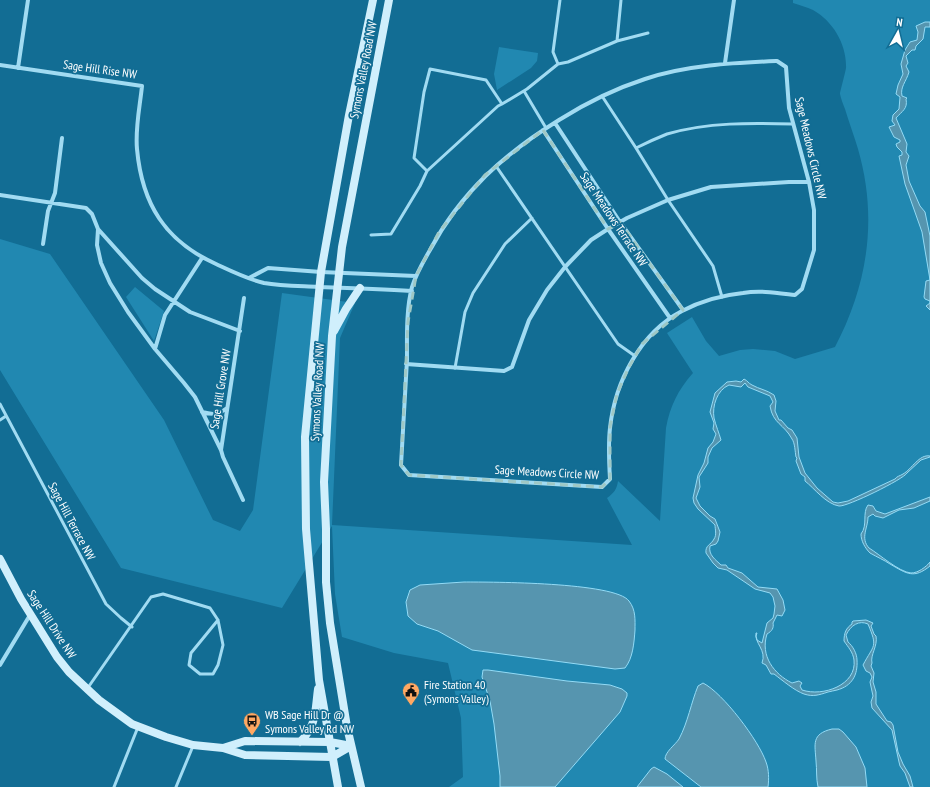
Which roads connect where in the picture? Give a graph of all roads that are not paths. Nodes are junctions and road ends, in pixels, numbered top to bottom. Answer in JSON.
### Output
{"nodes":[{"id":1,"x":28,"y":0,"type":"edge"},
{"id":2,"x":373,"y":0,"type":"edge"},
{"id":3,"x":389,"y":0,"type":"edge"},
{"id":4,"x":560,"y":0,"type":"edge"},
{"id":5,"x":621,"y":0,"type":"edge"},
{"id":6,"x":734,"y":0,"type":"edge"},
{"id":7,"x":648,"y":33,"type":"dead end"},
{"id":8,"x":617,"y":41,"type":"junction"},
{"id":9,"x":725,"y":63,"type":"junction"},
{"id":10,"x":558,"y":64,"type":"junction"},
{"id":11,"x":0,"y":65,"type":"edge"},
{"id":12,"x":18,"y":68,"type":"junction"},
{"id":13,"x":524,"y":91,"type":"junction"},
{"id":14,"x":602,"y":96,"type":"junction"},
{"id":15,"x":502,"y":104,"type":"junction"},
{"id":16,"x":555,"y":122,"type":"junction"},
{"id":17,"x":793,"y":124,"type":"junction"},
{"id":18,"x":545,"y":129,"type":"junction"},
{"id":19,"x":62,"y":138,"type":"dead end"},
{"id":20,"x":636,"y":148,"type":"junction"},
{"id":21,"x":496,"y":166,"type":"junction"},
{"id":22,"x":427,"y":171,"type":"junction"},
{"id":23,"x":810,"y":182,"type":"junction"},
{"id":24,"x":0,"y":195,"type":"edge"},
{"id":25,"x":668,"y":200,"type":"junction"},
{"id":26,"x":51,"y":203,"type":"junction"},
{"id":27,"x":532,"y":218,"type":"junction"},
{"id":28,"x":620,"y":222,"type":"junction"},
{"id":29,"x":98,"y":229,"type":"junction"},
{"id":30,"x":608,"y":229,"type":"junction"},
{"id":31,"x":371,"y":235,"type":"dead end"},
{"id":32,"x":43,"y":244,"type":"dead end"},
{"id":33,"x":202,"y":258,"type":"junction"},
{"id":34,"x":565,"y":267,"type":"junction"},
{"id":35,"x":321,"y":272,"type":"junction"},
{"id":36,"x":339,"y":273,"type":"junction"},
{"id":37,"x":416,"y":276,"type":"junction"},
{"id":38,"x":249,"y":278,"type":"junction"},
{"id":39,"x":319,"y":287,"type":"junction"},
{"id":40,"x":337,"y":288,"type":"junction"},
{"id":41,"x":360,"y":288,"type":"junction"},
{"id":42,"x":412,"y":291,"type":"junction"},
{"id":43,"x":722,"y":297,"type":"junction"},
{"id":44,"x":244,"y":298,"type":"dead end"},
{"id":45,"x":174,"y":303,"type":"junction"},
{"id":46,"x":683,"y":310,"type":"junction"},
{"id":47,"x":670,"y":318,"type":"junction"},
{"id":48,"x":240,"y":331,"type":"junction"},
{"id":49,"x":332,"y":336,"type":"junction"},
{"id":50,"x":155,"y":349,"type":"junction"},
{"id":51,"x":635,"y":356,"type":"junction"},
{"id":52,"x":406,"y":364,"type":"junction"},
{"id":53,"x":455,"y":368,"type":"junction"},
{"id":54,"x":0,"y":404,"type":"edge"},
{"id":55,"x":227,"y":408,"type":"junction"},
{"id":56,"x":202,"y":412,"type":"junction"},
{"id":57,"x":6,"y":416,"type":"junction"},
{"id":58,"x":0,"y":420,"type":"edge"},
{"id":59,"x":221,"y":450,"type":"junction"},
{"id":60,"x":243,"y":500,"type":"dead end"},
{"id":61,"x":0,"y":559,"type":"edge"},
{"id":62,"x":30,"y":615,"type":"junction"},
{"id":63,"x":218,"y":620,"type":"junction"},
{"id":64,"x":132,"y":627,"type":"junction"},
{"id":65,"x":0,"y":665,"type":"edge"},
{"id":66,"x":319,"y":680,"type":"junction"},
{"id":67,"x":87,"y":689,"type":"junction"},
{"id":68,"x":138,"y":727,"type":"junction"},
{"id":69,"x":300,"y":742,"type":"junction"},
{"id":70,"x":330,"y":742,"type":"junction"},
{"id":71,"x":193,"y":745,"type":"junction"},
{"id":72,"x":352,"y":746,"type":"junction"},
{"id":73,"x":223,"y":748,"type":"junction"},
{"id":74,"x":332,"y":757,"type":"junction"},
{"id":75,"x":114,"y":787,"type":"edge"},
{"id":76,"x":176,"y":787,"type":"edge"},
{"id":77,"x":338,"y":787,"type":"edge"},
{"id":78,"x":361,"y":787,"type":"edge"}],
"edges":[{"from":1,"to":12,"type":"street"},
{"from":2,"to":35,"type":"main road","name":"Symons Valley Road NW"},
{"from":3,"to":36,"type":"main road","name":"Symons Valley Road NW"},
{"from":4,"to":10,"type":"lane"},
{"from":5,"to":8,"type":"lane"},
{"from":6,"to":9,"type":"street"},
{"from":7,"to":8,"type":"lane"},
{"from":8,"to":10,"type":"lane"},
{"from":9,"to":14,"type":"street","name":"Sage Meadows Circle NW"},
{"from":9,"to":17,"type":"street","name":"Sage Meadows Circle NW"},
{"from":10,"to":13,"type":"lane"},
{"from":11,"to":12,"type":"street","name":"Sage Hill Rise NW"},
{"from":12,"to":33,"type":"street","name":"Sage Hill Rise NW"},
{"from":13,"to":15,"type":"lane"},
{"from":13,"to":18,"type":"lane"},
{"from":14,"to":16,"type":"street","name":"Sage Meadows Circle NW"},
{"from":14,"to":20,"type":"lane"},
{"from":15,"to":22,"type":"lane"},
{"from":15,"to":22,"type":"lane"},
{"from":16,"to":18,"type":"street","name":"Sage Meadows Circle NW"},
{"from":16,"to":28,"type":"street","name":"Sage Meadows Terrace NW"},
{"from":17,"to":20,"type":"lane"},
{"from":17,"to":23,"type":"street","name":"Sage Meadows Circle NW"},
{"from":18,"to":21,"type":"street","name":"Sage Meadows Circle NW"},
{"from":18,"to":30,"type":"street","name":"Sage Meadows Terrace NW"},
{"from":19,"to":26,"type":"street"},
{"from":20,"to":25,"type":"lane"},
{"from":21,"to":27,"type":"lane"},
{"from":21,"to":37,"type":"street","name":"Sage Meadows Circle NW"},
{"from":22,"to":31,"type":"lane"},
{"from":23,"to":25,"type":"street"},
{"from":23,"to":43,"type":"street","name":"Sage Meadows Circle NW"},
{"from":24,"to":26,"type":"street","name":"Sage Hill Grove NW"},
{"from":25,"to":28,"type":"street"},
{"from":25,"to":43,"type":"lane"},
{"from":26,"to":29,"type":"street","name":"Sage Hill Grove NW"},
{"from":26,"to":32,"type":"street"},
{"from":27,"to":34,"type":"lane"},
{"from":27,"to":53,"type":"lane"},
{"from":28,"to":30,"type":"street"},
{"from":28,"to":46,"type":"street","name":"Sage Meadows Terrace NW"},
{"from":29,"to":45,"type":"street","name":"Sage Hill Grove NW"},
{"from":29,"to":50,"type":"street","name":"Sage Hill Grove NW"},
{"from":30,"to":34,"type":"street"},
{"from":30,"to":47,"type":"street","name":"Sage Meadows Terrace NW"},
{"from":33,"to":38,"type":"street","name":"Sage Hill Rise NW"},
{"from":33,"to":45,"type":"street"},
{"from":34,"to":51,"type":"lane"},
{"from":34,"to":53,"type":"street"},
{"from":35,"to":36,"type":"street"},
{"from":35,"to":38,"type":"street"},
{"from":35,"to":39,"type":"main road","name":"Symons Valley Road NW"},
{"from":36,"to":37,"type":"street"},
{"from":36,"to":40,"type":"main road","name":"Symons Valley Road NW"},
{"from":37,"to":42,"type":"street","name":"Sage Meadows Circle NW"},
{"from":38,"to":39,"type":"street","name":"Sage Hill Rise NW"},
{"from":39,"to":40,"type":"street"},
{"from":39,"to":66,"type":"main road","name":"Symons Valley Road NW"},
{"from":40,"to":41,"type":"street"},
{"from":40,"to":49,"type":"main road","name":"Symons Valley Road NW"},
{"from":41,"to":42,"type":"street"},
{"from":41,"to":49,"type":"main road"},
{"from":42,"to":52,"type":"street","name":"Sage Meadows Circle NW"},
{"from":43,"to":46,"type":"street","name":"Sage Meadows Circle NW"},
{"from":44,"to":48,"type":"street","name":"Sage Hill Grove NW"},
{"from":45,"to":48,"type":"street","name":"Sage Hill Grove NW"},
{"from":45,"to":50,"type":"street"},
{"from":46,"to":47,"type":"street","name":"Sage Meadows Circle NW"},
{"from":47,"to":51,"type":"street","name":"Sage Meadows Circle NW"},
{"from":48,"to":55,"type":"street","name":"Sage Hill Grove NW"},
{"from":49,"to":72,"type":"main road","name":"Symons Valley Road NW"},
{"from":50,"to":56,"type":"street","name":"Sage Hill Grove NW"},
{"from":51,"to":52,"type":"street","name":"Sage Meadows Circle NW"},
{"from":52,"to":53,"type":"street"},
{"from":54,"to":57,"type":"lane","name":"Sage Hill Terrace NW"},
{"from":55,"to":56,"type":"street"},
{"from":55,"to":59,"type":"street","name":"Sage Hill Grove NW"},
{"from":56,"to":59,"type":"street","name":"Sage Hill Grove NW"},
{"from":57,"to":58,"type":"lane"},
{"from":57,"to":64,"type":"lane","name":"Sage Hill Terrace NW"},
{"from":59,"to":60,"type":"street","name":"Sage Hill Grove NW"},
{"from":61,"to":62,"type":"main road","name":"Sage Hill Drive NW"},
{"from":62,"to":65,"type":"street"},
{"from":62,"to":67,"type":"main road","name":"Sage Hill Drive NW"},
{"from":63,"to":63,"type":"lane"},
{"from":63,"to":64,"type":"lane"},
{"from":64,"to":67,"type":"lane"},
{"from":66,"to":69,"type":"main road"},
{"from":66,"to":70,"type":"main road","name":"Symons Valley Road NW"},
{"from":67,"to":68,"type":"main road","name":"Sage Hill Drive NW"},
{"from":68,"to":71,"type":"main road","name":"Sage Hill Drive NW"},
{"from":68,"to":75,"type":"lane"},
{"from":69,"to":70,"type":"main road","name":"Sage Hill Drive NW"},
{"from":69,"to":73,"type":"main road","name":"Sage Hill Drive NW"},
{"from":70,"to":72,"type":"main road","name":"Sage Hill Drive NW"},
{"from":70,"to":74,"type":"main road","name":"Symons Valley Road NW"},
{"from":71,"to":73,"type":"main road","name":"Sage Hill Drive NW"},
{"from":71,"to":76,"type":"lane"},
{"from":72,"to":74,"type":"main road"},
{"from":72,"to":78,"type":"main road","name":"Symons Valley Road NW"},
{"from":73,"to":74,"type":"main road","name":"Sage Hill Drive NW"},
{"from":74,"to":77,"type":"main road","name":"Symons Valley Road NW"}]}
